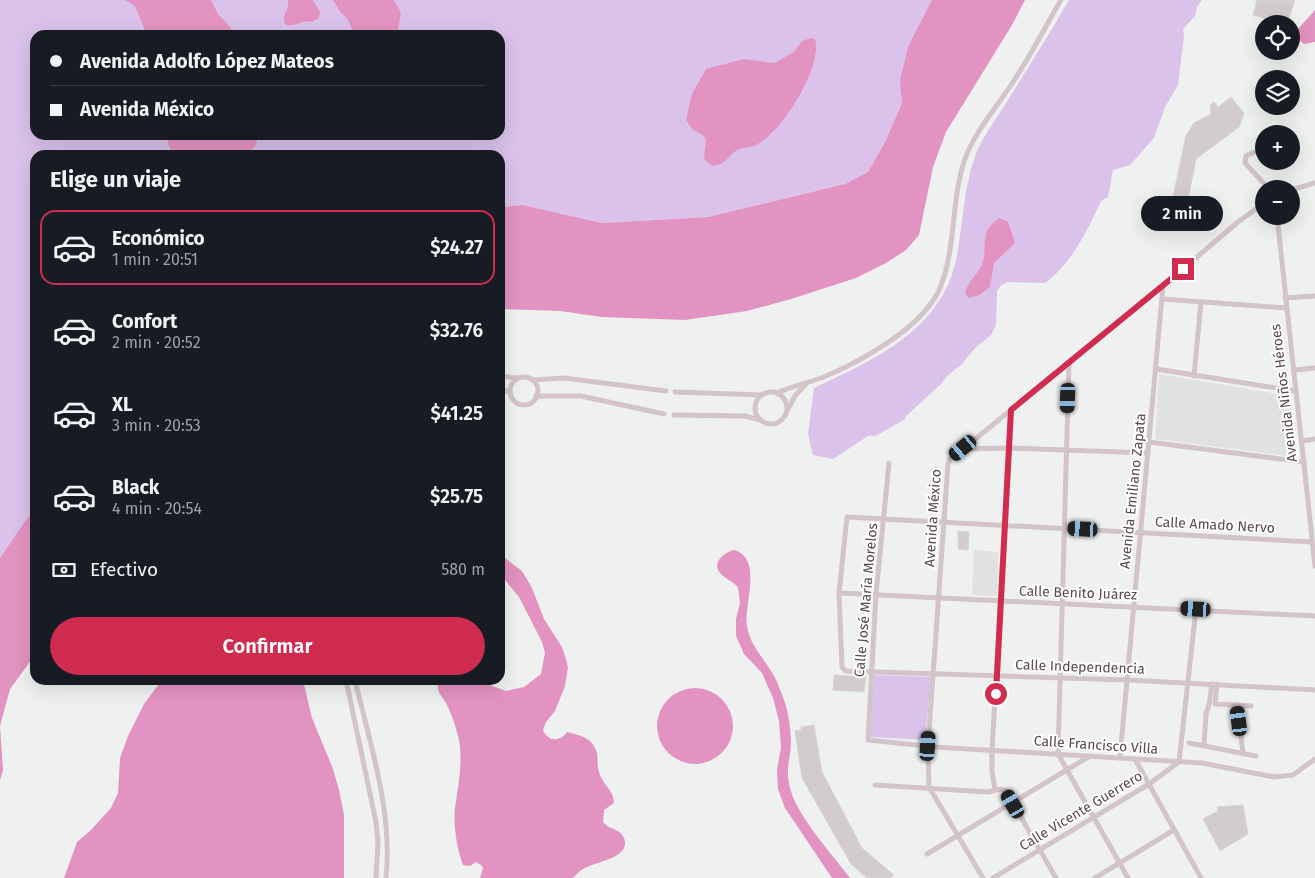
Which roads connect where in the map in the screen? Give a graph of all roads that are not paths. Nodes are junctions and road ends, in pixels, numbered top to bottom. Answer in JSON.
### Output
{"nodes":[{"id":1,"x":1061,"y":0,"type":"edge"},
{"id":2,"x":1255,"y":152,"type":"edge"},
{"id":3,"x":1260,"y":180,"type":"edge"},
{"id":4,"x":1315,"y":183,"type":"edge"},
{"id":5,"x":1300,"y":187,"type":"edge"},
{"id":6,"x":1255,"y":210,"type":"edge"},
{"id":7,"x":1278,"y":225,"type":"edge"},
{"id":8,"x":1163,"y":286,"type":"junction"},
{"id":9,"x":1315,"y":296,"type":"edge"},
{"id":10,"x":1285,"y":298,"type":"junction"},
{"id":11,"x":1162,"y":299,"type":"junction"},
{"id":12,"x":1200,"y":302,"type":"junction"},
{"id":13,"x":1286,"y":308,"type":"junction"},
{"id":14,"x":1069,"y":363,"type":"junction"},
{"id":15,"x":1315,"y":368,"type":"edge"},
{"id":16,"x":1156,"y":369,"type":"junction"},
{"id":17,"x":1294,"y":370,"type":"junction"},
{"id":18,"x":1194,"y":376,"type":"junction"},
{"id":19,"x":505,"y":377,"type":"edge"},
{"id":20,"x":517,"y":378,"type":"junction"},
{"id":21,"x":532,"y":380,"type":"junction"},
{"id":22,"x":806,"y":383,"type":"junction"},
{"id":23,"x":505,"y":390,"type":"edge"},
{"id":24,"x":666,"y":391,"type":"dead end"},
{"id":25,"x":1295,"y":391,"type":"junction"},
{"id":26,"x":510,"y":392,"type":"junction"},
{"id":27,"x":675,"y":392,"type":"dead end"},
{"id":28,"x":777,"y":393,"type":"junction"},
{"id":29,"x":762,"y":395,"type":"junction"},
{"id":30,"x":536,"y":396,"type":"junction"},
{"id":31,"x":788,"y":409,"type":"junction"},
{"id":32,"x":1011,"y":410,"type":"junction"},
{"id":33,"x":664,"y":414,"type":"dead end"},
{"id":34,"x":674,"y":415,"type":"dead end"},
{"id":35,"x":760,"y":420,"type":"junction"},
{"id":36,"x":1315,"y":439,"type":"edge"},
{"id":37,"x":1301,"y":440,"type":"junction"},
{"id":38,"x":1149,"y":442,"type":"junction"},
{"id":39,"x":963,"y":448,"type":"junction"},
{"id":40,"x":1010,"y":448,"type":"junction"},
{"id":41,"x":1065,"y":450,"type":"junction"},
{"id":42,"x":1148,"y":453,"type":"junction"},
{"id":43,"x":1304,"y":462,"type":"junction"},
{"id":44,"x":889,"y":463,"type":"dead end"},
{"id":45,"x":884,"y":519,"type":"junction"},
{"id":46,"x":1312,"y":519,"type":"edge"},
{"id":47,"x":943,"y":523,"type":"junction"},
{"id":48,"x":1004,"y":526,"type":"junction"},
{"id":49,"x":1064,"y":528,"type":"junction"},
{"id":50,"x":1140,"y":532,"type":"junction"},
{"id":51,"x":1312,"y":542,"type":"junction"},
{"id":52,"x":1315,"y":566,"type":"edge"},
{"id":53,"x":839,"y":592,"type":"junction"},
{"id":54,"x":876,"y":594,"type":"junction"},
{"id":55,"x":940,"y":598,"type":"junction"},
{"id":56,"x":1000,"y":601,"type":"junction"},
{"id":57,"x":1061,"y":602,"type":"junction"},
{"id":58,"x":1133,"y":606,"type":"junction"},
{"id":59,"x":1196,"y":609,"type":"junction"},
{"id":60,"x":1315,"y":616,"type":"edge"},
{"id":61,"x":871,"y":672,"type":"junction"},
{"id":62,"x":934,"y":673,"type":"junction"},
{"id":63,"x":996,"y":675,"type":"junction"},
{"id":64,"x":1060,"y":677,"type":"junction"},
{"id":65,"x":1127,"y":680,"type":"junction"},
{"id":66,"x":1188,"y":683,"type":"junction"},
{"id":67,"x":1214,"y":684,"type":"junction"},
{"id":68,"x":347,"y":685,"type":"edge"},
{"id":69,"x":356,"y":685,"type":"edge"},
{"id":70,"x":1315,"y":690,"type":"edge"},
{"id":71,"x":1237,"y":705,"type":"junction"},
{"id":72,"x":1251,"y":706,"type":"dead end"},
{"id":73,"x":868,"y":740,"type":"joint"},
{"id":74,"x":1189,"y":743,"type":"dead end"},
{"id":75,"x":1204,"y":745,"type":"junction"},
{"id":76,"x":928,"y":746,"type":"junction"},
{"id":77,"x":992,"y":751,"type":"junction"},
{"id":78,"x":1243,"y":753,"type":"junction"},
{"id":79,"x":1058,"y":754,"type":"junction"},
{"id":80,"x":1090,"y":756,"type":"junction"},
{"id":81,"x":1256,"y":756,"type":"dead end"},
{"id":82,"x":1120,"y":758,"type":"junction"},
{"id":83,"x":1135,"y":759,"type":"junction"},
{"id":84,"x":1315,"y":759,"type":"edge"},
{"id":85,"x":1180,"y":762,"type":"junction"},
{"id":86,"x":1067,"y":771,"type":"junction"},
{"id":87,"x":1149,"y":784,"type":"junction"},
{"id":88,"x":875,"y":785,"type":"dead end"},
{"id":89,"x":929,"y":787,"type":"junction"},
{"id":90,"x":996,"y":790,"type":"junction"},
{"id":91,"x":1013,"y":804,"type":"junction"},
{"id":92,"x":1093,"y":818,"type":"junction"},
{"id":93,"x":1174,"y":830,"type":"junction"},
{"id":94,"x":958,"y":836,"type":"junction"},
{"id":95,"x":1040,"y":850,"type":"junction"},
{"id":96,"x":927,"y":854,"type":"dead end"},
{"id":97,"x":1119,"y":864,"type":"junction"},
{"id":98,"x":376,"y":878,"type":"edge"},
{"id":99,"x":386,"y":878,"type":"edge"},
{"id":100,"x":983,"y":878,"type":"edge"},
{"id":101,"x":994,"y":878,"type":"edge"},
{"id":102,"x":1056,"y":878,"type":"edge"},
{"id":103,"x":1095,"y":878,"type":"edge"},
{"id":104,"x":1128,"y":878,"type":"edge"},
{"id":105,"x":1201,"y":878,"type":"edge"}],
"edges":[{"from":1,"to":22,"type":"street"},
{"from":2,"to":3,"type":"street"},
{"from":4,"to":5,"type":"street"},
{"from":6,"to":8,"type":"street","name":"Avenida México"},
{"from":7,"to":10,"type":"street","name":"Avenida Niños Héroes"},
{"from":8,"to":11,"type":"street","name":"Avenida Emiliano Zapata"},
{"from":8,"to":14,"type":"street","name":"Avenida México"},
{"from":9,"to":10,"type":"street"},
{"from":10,"to":13,"type":"street","name":"Avenida Niños Héroes"},
{"from":11,"to":12,"type":"street"},
{"from":11,"to":16,"type":"street","name":"Avenida Emiliano Zapata"},
{"from":12,"to":13,"type":"street"},
{"from":12,"to":18,"type":"street"},
{"from":13,"to":17,"type":"street","name":"Avenida Niños Héroes"},
{"from":14,"to":32,"type":"street","name":"Avenida México"},
{"from":14,"to":41,"type":"street"},
{"from":15,"to":17,"type":"street"},
{"from":16,"to":18,"type":"street"},
{"from":16,"to":38,"type":"street","name":"Avenida Emiliano Zapata"},
{"from":17,"to":25,"type":"street","name":"Avenida Niños Héroes"},
{"from":18,"to":25,"type":"street"},
{"from":19,"to":20,"type":"street"},
{"from":20,"to":21,"type":"street"},
{"from":20,"to":26,"type":"street"},
{"from":21,"to":24,"type":"street"},
{"from":21,"to":30,"type":"street"},
{"from":22,"to":28,"type":"street"},
{"from":22,"to":31,"type":"street"},
{"from":23,"to":26,"type":"street"},
{"from":25,"to":37,"type":"street","name":"Avenida Niños Héroes"},
{"from":26,"to":30,"type":"street"},
{"from":27,"to":29,"type":"street"},
{"from":28,"to":29,"type":"street"},
{"from":28,"to":31,"type":"street"},
{"from":29,"to":35,"type":"street"},
{"from":30,"to":33,"type":"street"},
{"from":31,"to":35,"type":"street"},
{"from":32,"to":39,"type":"street","name":"Avenida México"},
{"from":32,"to":40,"type":"street"},
{"from":34,"to":35,"type":"street"},
{"from":36,"to":37,"type":"street"},
{"from":37,"to":43,"type":"street","name":"Avenida Niños Héroes"},
{"from":38,"to":42,"type":"street","name":"Avenida Emiliano Zapata"},
{"from":38,"to":43,"type":"street"},
{"from":39,"to":40,"type":"street"},
{"from":39,"to":47,"type":"street","name":"Avenida México"},
{"from":40,"to":41,"type":"street"},
{"from":40,"to":48,"type":"street"},
{"from":41,"to":42,"type":"street"},
{"from":41,"to":49,"type":"street"},
{"from":42,"to":50,"type":"street","name":"Avenida Emiliano Zapata"},
{"from":43,"to":46,"type":"street","name":"Avenida Niños Héroes"},
{"from":44,"to":45,"type":"street","name":"Calle José María Morelos"},
{"from":45,"to":47,"type":"street","name":"Calle Amado Nervo"},
{"from":45,"to":53,"type":"street","name":"Calle Amado Nervo"},
{"from":45,"to":54,"type":"street","name":"Calle José María Morelos"},
{"from":46,"to":51,"type":"street","name":"Avenida Niños Héroes"},
{"from":47,"to":48,"type":"street","name":"Calle Amado Nervo"},
{"from":47,"to":55,"type":"street","name":"Avenida México"},
{"from":48,"to":49,"type":"street","name":"Calle Amado Nervo"},
{"from":48,"to":56,"type":"street"},
{"from":49,"to":50,"type":"street","name":"Calle Amado Nervo"},
{"from":49,"to":57,"type":"street"},
{"from":50,"to":51,"type":"street","name":"Calle Amado Nervo"},
{"from":50,"to":58,"type":"street","name":"Avenida Emiliano Zapata"},
{"from":51,"to":52,"type":"street","name":"Avenida Niños Héroes"},
{"from":53,"to":54,"type":"street","name":"Calle Benito Juárez"},
{"from":53,"to":61,"type":"street","name":"Calle Independencia"},
{"from":54,"to":55,"type":"street","name":"Calle Benito Juárez"},
{"from":54,"to":61,"type":"street","name":"Calle José María Morelos"},
{"from":55,"to":56,"type":"street","name":"Calle Benito Juárez"},
{"from":55,"to":62,"type":"street","name":"Avenida México"},
{"from":56,"to":57,"type":"street","name":"Calle Benito Juárez"},
{"from":56,"to":63,"type":"street"},
{"from":57,"to":58,"type":"street","name":"Calle Benito Juárez"},
{"from":57,"to":64,"type":"street"},
{"from":58,"to":59,"type":"street","name":"Calle Benito Juárez"},
{"from":58,"to":65,"type":"street","name":"Avenida Emiliano Zapata"},
{"from":59,"to":60,"type":"street","name":"Calle Benito Juárez"},
{"from":59,"to":66,"type":"street"},
{"from":61,"to":62,"type":"street","name":"Calle Independencia"},
{"from":61,"to":73,"type":"street","name":"Calle José María Morelos"},
{"from":62,"to":63,"type":"street","name":"Calle Independencia"},
{"from":62,"to":76,"type":"street","name":"Avenida México"},
{"from":63,"to":64,"type":"street","name":"Calle Independencia"},
{"from":63,"to":77,"type":"street"},
{"from":64,"to":65,"type":"street","name":"Calle Independencia"},
{"from":64,"to":79,"type":"street"},
{"from":65,"to":66,"type":"street","name":"Calle Independencia"},
{"from":65,"to":82,"type":"street","name":"Avenida Emiliano Zapata"},
{"from":66,"to":67,"type":"street","name":"Calle Independencia"},
{"from":66,"to":85,"type":"street"},
{"from":67,"to":70,"type":"street","name":"Calle Independencia"},
{"from":67,"to":71,"type":"street"},
{"from":67,"to":75,"type":"street"},
{"from":68,"to":98,"type":"street"},
{"from":69,"to":99,"type":"street"},
{"from":71,"to":72,"type":"street"},
{"from":71,"to":78,"type":"street"},
{"from":73,"to":76,"type":"street","name":"Calle Francisco Villa"},
{"from":74,"to":75,"type":"street"},
{"from":75,"to":78,"type":"street"},
{"from":76,"to":77,"type":"street","name":"Calle Francisco Villa"},
{"from":76,"to":89,"type":"street","name":"Avenida México"},
{"from":77,"to":79,"type":"street","name":"Calle Francisco Villa"},
{"from":77,"to":90,"type":"street"},
{"from":78,"to":81,"type":"street"},
{"from":79,"to":80,"type":"street","name":"Calle Francisco Villa"},
{"from":79,"to":86,"type":"street"},
{"from":80,"to":82,"type":"street","name":"Calle Francisco Villa"},
{"from":80,"to":86,"type":"street"},
{"from":82,"to":83,"type":"street","name":"Calle Francisco Villa"},
{"from":83,"to":85,"type":"street","name":"Calle Francisco Villa"},
{"from":83,"to":87,"type":"street"},
{"from":84,"to":85,"type":"street","name":"Calle Francisco Villa"},
{"from":85,"to":87,"type":"street","name":"Calle Vicente Guerrero"},
{"from":86,"to":91,"type":"street"},
{"from":86,"to":92,"type":"street"},
{"from":87,"to":92,"type":"street","name":"Calle Vicente Guerrero"},
{"from":87,"to":93,"type":"street"},
{"from":88,"to":89,"type":"street"},
{"from":89,"to":90,"type":"street"},
{"from":89,"to":94,"type":"street","name":"Avenida México"},
{"from":90,"to":91,"type":"street"},
{"from":91,"to":94,"type":"street"},
{"from":91,"to":95,"type":"street"},
{"from":92,"to":95,"type":"street","name":"Calle Vicente Guerrero"},
{"from":92,"to":97,"type":"street"},
{"from":93,"to":97,"type":"street"},
{"from":93,"to":105,"type":"street"},
{"from":94,"to":96,"type":"street"},
{"from":94,"to":100,"type":"street","name":"Avenida México"},
{"from":95,"to":101,"type":"street","name":"Calle Vicente Guerrero"},
{"from":95,"to":102,"type":"street"},
{"from":97,"to":103,"type":"street"},
{"from":97,"to":104,"type":"street"}]}
